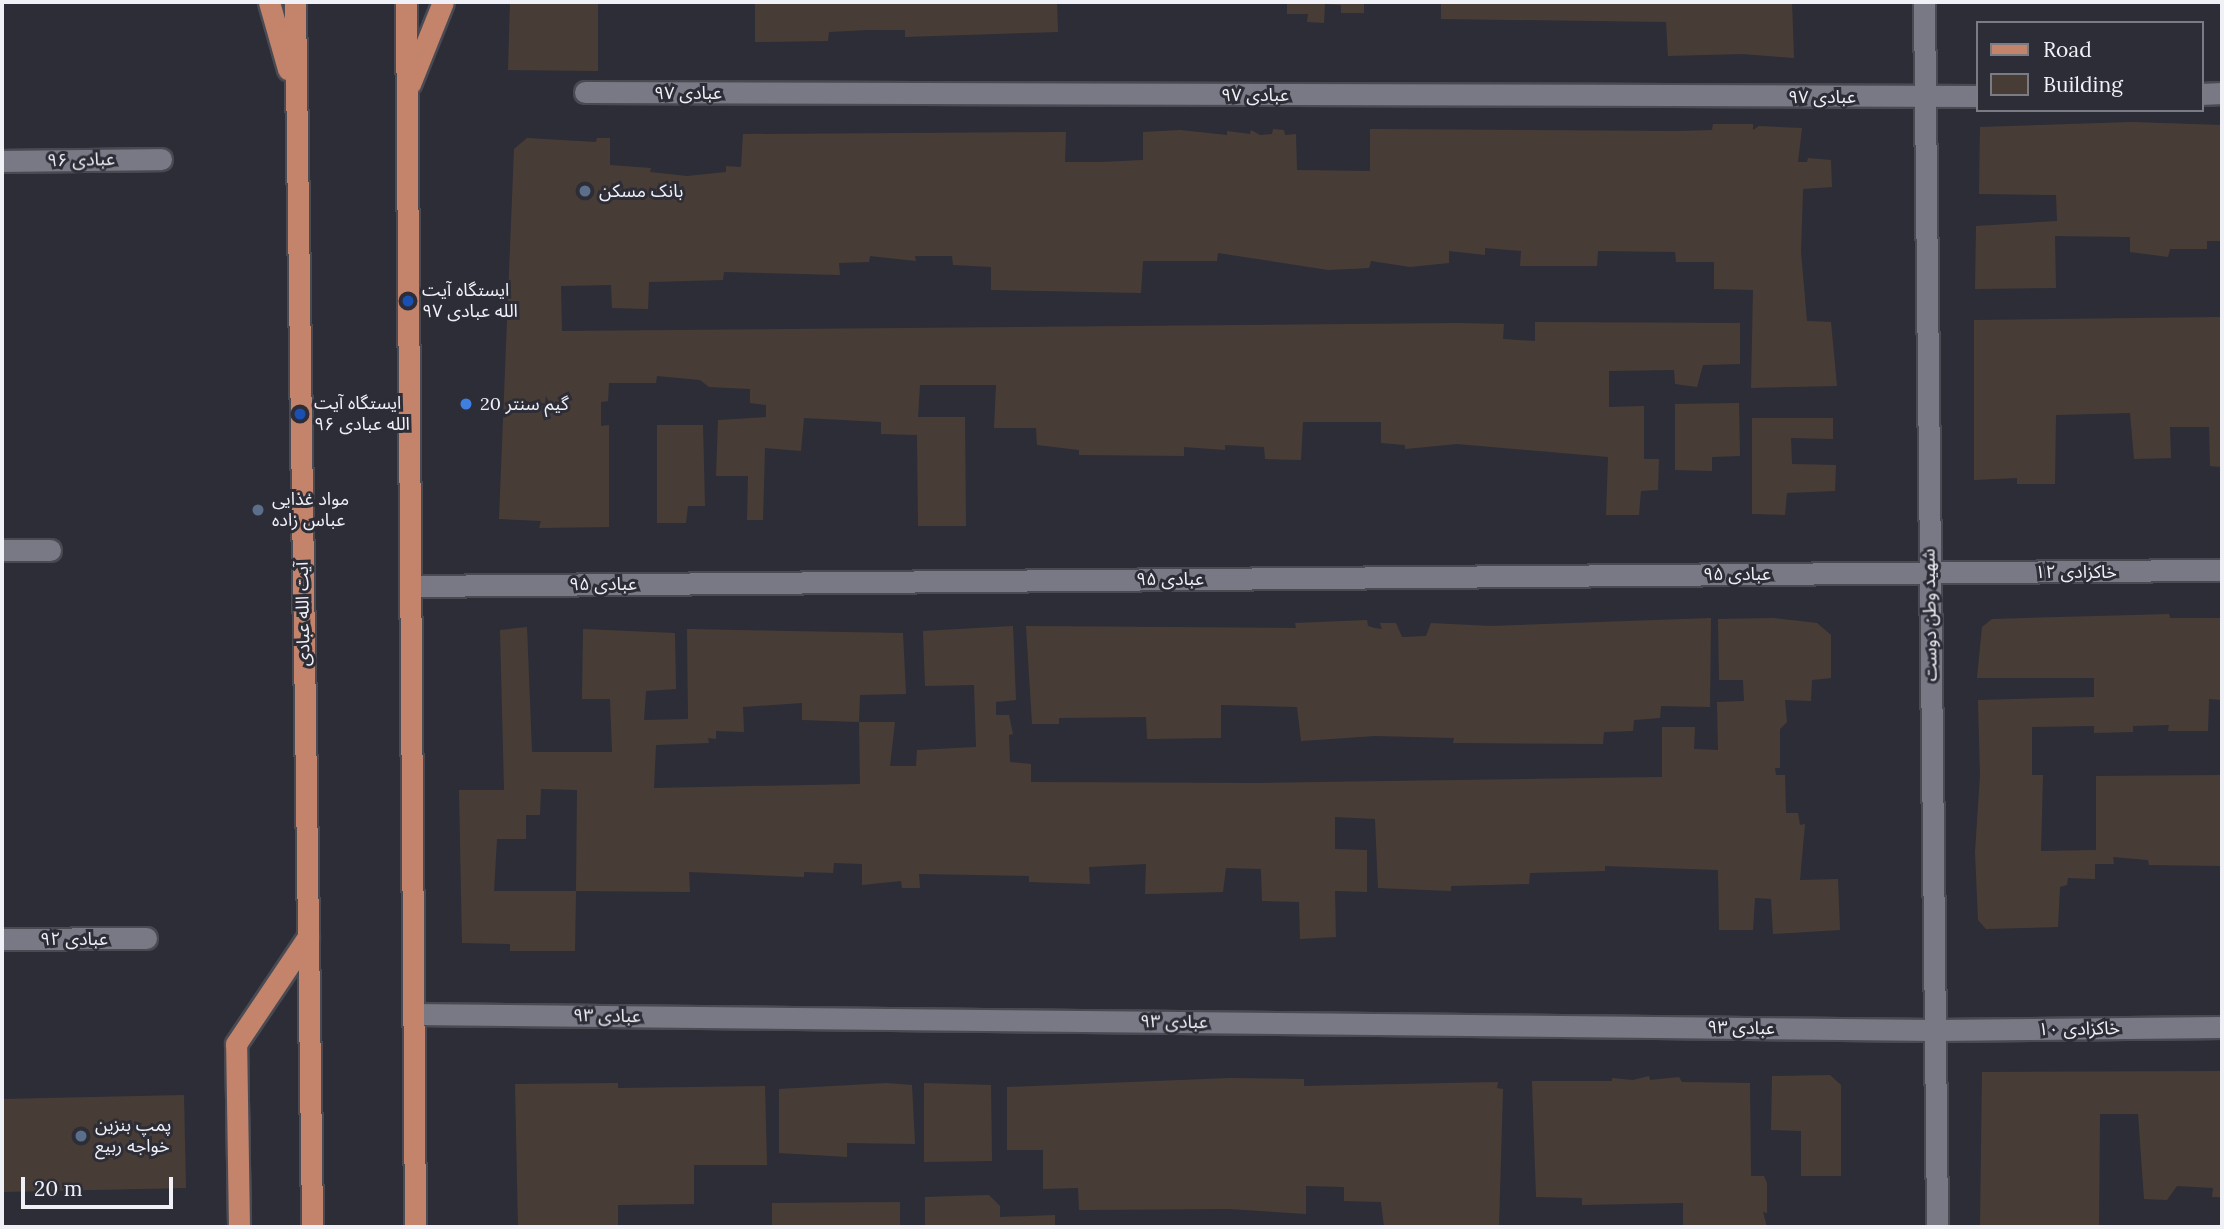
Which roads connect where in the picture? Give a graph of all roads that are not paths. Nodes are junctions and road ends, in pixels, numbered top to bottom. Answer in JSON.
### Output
{"nodes":[{"id":1,"x":269,"y":2,"type":"edge"},
{"id":2,"x":295,"y":2,"type":"edge"},
{"id":3,"x":406,"y":2,"type":"edge"},
{"id":4,"x":443,"y":2,"type":"edge"},
{"id":5,"x":1924,"y":2,"type":"edge"},
{"id":6,"x":585,"y":92,"type":"dead end"},
{"id":7,"x":406,"y":93,"type":"junction"},
{"id":8,"x":2203,"y":93,"type":"edge"},
{"id":9,"x":2222,"y":93,"type":"edge"},
{"id":10,"x":296,"y":95,"type":"junction"},
{"id":11,"x":1976,"y":96,"type":"edge"},
{"id":12,"x":1925,"y":97,"type":"junction"},
{"id":13,"x":161,"y":159,"type":"dead end"},
{"id":14,"x":2,"y":161,"type":"edge"},
{"id":15,"x":2,"y":550,"type":"edge"},
{"id":16,"x":50,"y":550,"type":"dead end"},
{"id":17,"x":2222,"y":570,"type":"edge"},
{"id":18,"x":1930,"y":573,"type":"junction"},
{"id":19,"x":410,"y":586,"type":"junction"},
{"id":20,"x":307,"y":937,"type":"junction"},
{"id":21,"x":146,"y":938,"type":"dead end"},
{"id":22,"x":2,"y":939,"type":"edge"},
{"id":23,"x":413,"y":1014,"type":"junction"},
{"id":24,"x":2222,"y":1027,"type":"edge"},
{"id":25,"x":1935,"y":1030,"type":"junction"},
{"id":26,"x":239,"y":1227,"type":"edge"},
{"id":27,"x":312,"y":1227,"type":"edge"},
{"id":28,"x":415,"y":1227,"type":"edge"},
{"id":29,"x":1937,"y":1227,"type":"edge"}],
"edges":[{"from":1,"to":10,"type":"main road"},
{"from":2,"to":10,"type":"main road","name":"آیت الله عبادی"},
{"from":3,"to":7,"type":"main road"},
{"from":4,"to":7,"type":"main road"},
{"from":5,"to":12,"type":"street","name":"شهید وطن دوست"},
{"from":6,"to":12,"type":"street","name":"عبادی ۹۷"},
{"from":7,"to":19,"type":"main road"},
{"from":8,"to":9,"type":"street"},
{"from":10,"to":20,"type":"main road","name":"آیت الله عبادی"},
{"from":11,"to":12,"type":"street","name":"عبادی ۹۷"},
{"from":12,"to":18,"type":"street","name":"شهید وطن دوست"},
{"from":13,"to":14,"type":"street","name":"عبادی ۹۶"},
{"from":15,"to":16,"type":"street"},
{"from":17,"to":18,"type":"street","name":"خاکزادی ۱۲"},
{"from":18,"to":19,"type":"street","name":"عبادی ۹۵"},
{"from":18,"to":25,"type":"street","name":"شهید وطن دوست"},
{"from":19,"to":23,"type":"main road"},
{"from":20,"to":26,"type":"main road"},
{"from":20,"to":27,"type":"main road","name":"آیت الله عبادی"},
{"from":21,"to":22,"type":"street","name":"عبادی ۹۲"},
{"from":23,"to":25,"type":"street","name":"عبادی ۹۳"},
{"from":23,"to":28,"type":"main road"},
{"from":24,"to":25,"type":"street","name":"خاکزادی ۱۰"},
{"from":25,"to":29,"type":"street","name":"شهید وطن دوست"}]}
